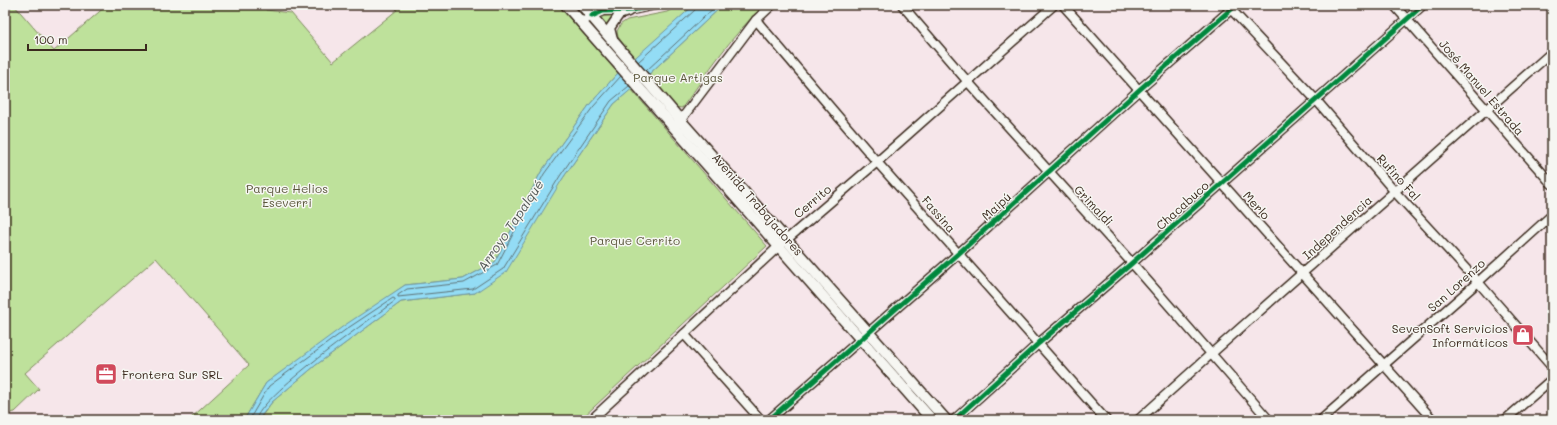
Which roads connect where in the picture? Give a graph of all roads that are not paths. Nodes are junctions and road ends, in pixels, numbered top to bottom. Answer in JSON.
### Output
{"nodes":[{"id":1,"x":566,"y":5,"type":"edge"},
{"id":2,"x":582,"y":5,"type":"edge"},
{"id":3,"x":655,"y":5,"type":"edge"},
{"id":4,"x":772,"y":5,"type":"edge"},
{"id":5,"x":902,"y":5,"type":"edge"},
{"id":6,"x":1054,"y":5,"type":"edge"},
{"id":7,"x":1063,"y":5,"type":"edge"},
{"id":8,"x":1394,"y":5,"type":"edge"},
{"id":9,"x":1423,"y":5,"type":"edge"},
{"id":10,"x":1231,"y":7,"type":"edge"},
{"id":11,"x":632,"y":10,"type":"junction"},
{"id":12,"x":592,"y":16,"type":"junction"},
{"id":13,"x":756,"y":20,"type":"junction"},
{"id":14,"x":1407,"y":20,"type":"junction"},
{"id":15,"x":581,"y":23,"type":"junction"},
{"id":16,"x":615,"y":43,"type":"junction"},
{"id":17,"x":1552,"y":52,"type":"edge"},
{"id":18,"x":968,"y":82,"type":"junction"},
{"id":19,"x":1139,"y":90,"type":"junction"},
{"id":20,"x":1317,"y":101,"type":"junction"},
{"id":21,"x":660,"y":105,"type":"junction"},
{"id":22,"x":1486,"y":110,"type":"junction"},
{"id":23,"x":677,"y":124,"type":"junction"},
{"id":24,"x":877,"y":162,"type":"junction"},
{"id":25,"x":1048,"y":172,"type":"junction"},
{"id":26,"x":1222,"y":184,"type":"junction"},
{"id":27,"x":1552,"y":184,"type":"edge"},
{"id":28,"x":1395,"y":192,"type":"junction"},
{"id":29,"x":1552,"y":215,"type":"edge"},
{"id":30,"x":786,"y":239,"type":"junction"},
{"id":31,"x":778,"y":247,"type":"junction"},
{"id":32,"x":958,"y":254,"type":"junction"},
{"id":33,"x":1132,"y":263,"type":"junction"},
{"id":34,"x":1303,"y":273,"type":"junction"},
{"id":35,"x":1478,"y":282,"type":"junction"},
{"id":36,"x":869,"y":333,"type":"junction"},
{"id":37,"x":684,"y":334,"type":"junction"},
{"id":38,"x":860,"y":340,"type":"junction"},
{"id":39,"x":1039,"y":343,"type":"junction"},
{"id":40,"x":1211,"y":354,"type":"junction"},
{"id":41,"x":1385,"y":365,"type":"junction"},
{"id":42,"x":1552,"y":367,"type":"edge"},
{"id":43,"x":1552,"y":379,"type":"edge"},
{"id":44,"x":593,"y":419,"type":"edge"},
{"id":45,"x":761,"y":420,"type":"edge"},
{"id":46,"x":769,"y":420,"type":"edge"},
{"id":47,"x":932,"y":420,"type":"edge"},
{"id":48,"x":946,"y":420,"type":"edge"},
{"id":49,"x":954,"y":420,"type":"edge"},
{"id":50,"x":1106,"y":420,"type":"edge"},
{"id":51,"x":1138,"y":420,"type":"edge"},
{"id":52,"x":1270,"y":420,"type":"edge"},
{"id":53,"x":1321,"y":420,"type":"edge"},
{"id":54,"x":1433,"y":420,"type":"edge"},
{"id":55,"x":1505,"y":420,"type":"edge"}],
"edges":[{"from":1,"to":15,"type":"main road","name":"Avenida Trabajadores"},
{"from":2,"to":12,"type":"main road","name":"Avenida Trabajadores"},
{"from":3,"to":11,"type":"street"},
{"from":4,"to":13,"type":"street"},
{"from":5,"to":18,"type":"street","name":"Grimaldi"},
{"from":6,"to":18,"type":"street","name":"Cerrito"},
{"from":7,"to":19,"type":"street","name":"Merlo"},
{"from":8,"to":14,"type":"street","name":"José Manuel Estrada"},
{"from":9,"to":14,"type":"street","name":"Chacabuco"},
{"from":10,"to":19,"type":"street","name":"Maipú"},
{"from":10,"to":20,"type":"street","name":"Rufino Fal"},
{"from":11,"to":12,"type":"street"},
{"from":11,"to":16,"type":"street"},
{"from":12,"to":15,"type":"street"},
{"from":12,"to":16,"type":"main road","name":"Avenida Trabajadores"},
{"from":13,"to":23,"type":"street"},
{"from":13,"to":24,"type":"street","name":"Fassina"},
{"from":14,"to":20,"type":"street","name":"Chacabuco"},
{"from":14,"to":22,"type":"street","name":"José Manuel Estrada"},
{"from":15,"to":21,"type":"main road","name":"Avenida Trabajadores"},
{"from":16,"to":21,"type":"main road","name":"Avenida Trabajadores"},
{"from":17,"to":22,"type":"street","name":"Independencia"},
{"from":18,"to":24,"type":"street","name":"Cerrito"},
{"from":18,"to":25,"type":"street","name":"Grimaldi"},
{"from":19,"to":25,"type":"street","name":"Maipú"},
{"from":19,"to":26,"type":"street","name":"Merlo"},
{"from":20,"to":26,"type":"street","name":"Chacabuco"},
{"from":20,"to":28,"type":"street","name":"Rufino Fal"},
{"from":21,"to":23,"type":"main road","name":"Avenida Trabajadores"},
{"from":22,"to":27,"type":"street","name":"José Manuel Estrada"},
{"from":22,"to":28,"type":"street","name":"Independencia"},
{"from":23,"to":30,"type":"main road","name":"Avenida Trabajadores"},
{"from":23,"to":31,"type":"main road","name":"Avenida Trabajadores"},
{"from":24,"to":30,"type":"street","name":"Cerrito"},
{"from":24,"to":32,"type":"street","name":"Fassina"},
{"from":25,"to":32,"type":"street","name":"Maipú"},
{"from":25,"to":33,"type":"street","name":"Grimaldi"},
{"from":26,"to":33,"type":"street","name":"Chacabuco"},
{"from":26,"to":34,"type":"street","name":"Merlo"},
{"from":28,"to":34,"type":"street","name":"Independencia"},
{"from":28,"to":35,"type":"street","name":"Rufino Fal"},
{"from":29,"to":35,"type":"street","name":"San Lorenzo"},
{"from":30,"to":31,"type":"street","name":"Cerrito"},
{"from":30,"to":36,"type":"main road","name":"Avenida Trabajadores"},
{"from":31,"to":37,"type":"street","name":"Cerrito"},
{"from":31,"to":38,"type":"main road","name":"Avenida Trabajadores"},
{"from":32,"to":36,"type":"street","name":"Maipú"},
{"from":32,"to":39,"type":"street","name":"Fassina"},
{"from":33,"to":39,"type":"street","name":"Chacabuco"},
{"from":33,"to":40,"type":"street","name":"Grimaldi"},
{"from":34,"to":40,"type":"street","name":"Independencia"},
{"from":34,"to":41,"type":"street","name":"Merlo"},
{"from":35,"to":41,"type":"street","name":"San Lorenzo"},
{"from":35,"to":42,"type":"street","name":"Rufino Fal"},
{"from":36,"to":38,"type":"street","name":"Maipú"},
{"from":36,"to":48,"type":"main road","name":"Avenida Trabajadores"},
{"from":37,"to":44,"type":"street","name":"Cerrito"},
{"from":37,"to":45,"type":"street"},
{"from":38,"to":46,"type":"street","name":"Maipú"},
{"from":38,"to":47,"type":"main road","name":"Avenida Trabajadores"},
{"from":39,"to":49,"type":"street","name":"Chacabuco"},
{"from":39,"to":50,"type":"street","name":"Fassina"},
{"from":40,"to":51,"type":"street","name":"Independencia"},
{"from":40,"to":52,"type":"street","name":"Grimaldi"},
{"from":41,"to":53,"type":"street","name":"San Lorenzo"},
{"from":41,"to":54,"type":"street","name":"Merlo"},
{"from":43,"to":55,"type":"street"}]}
